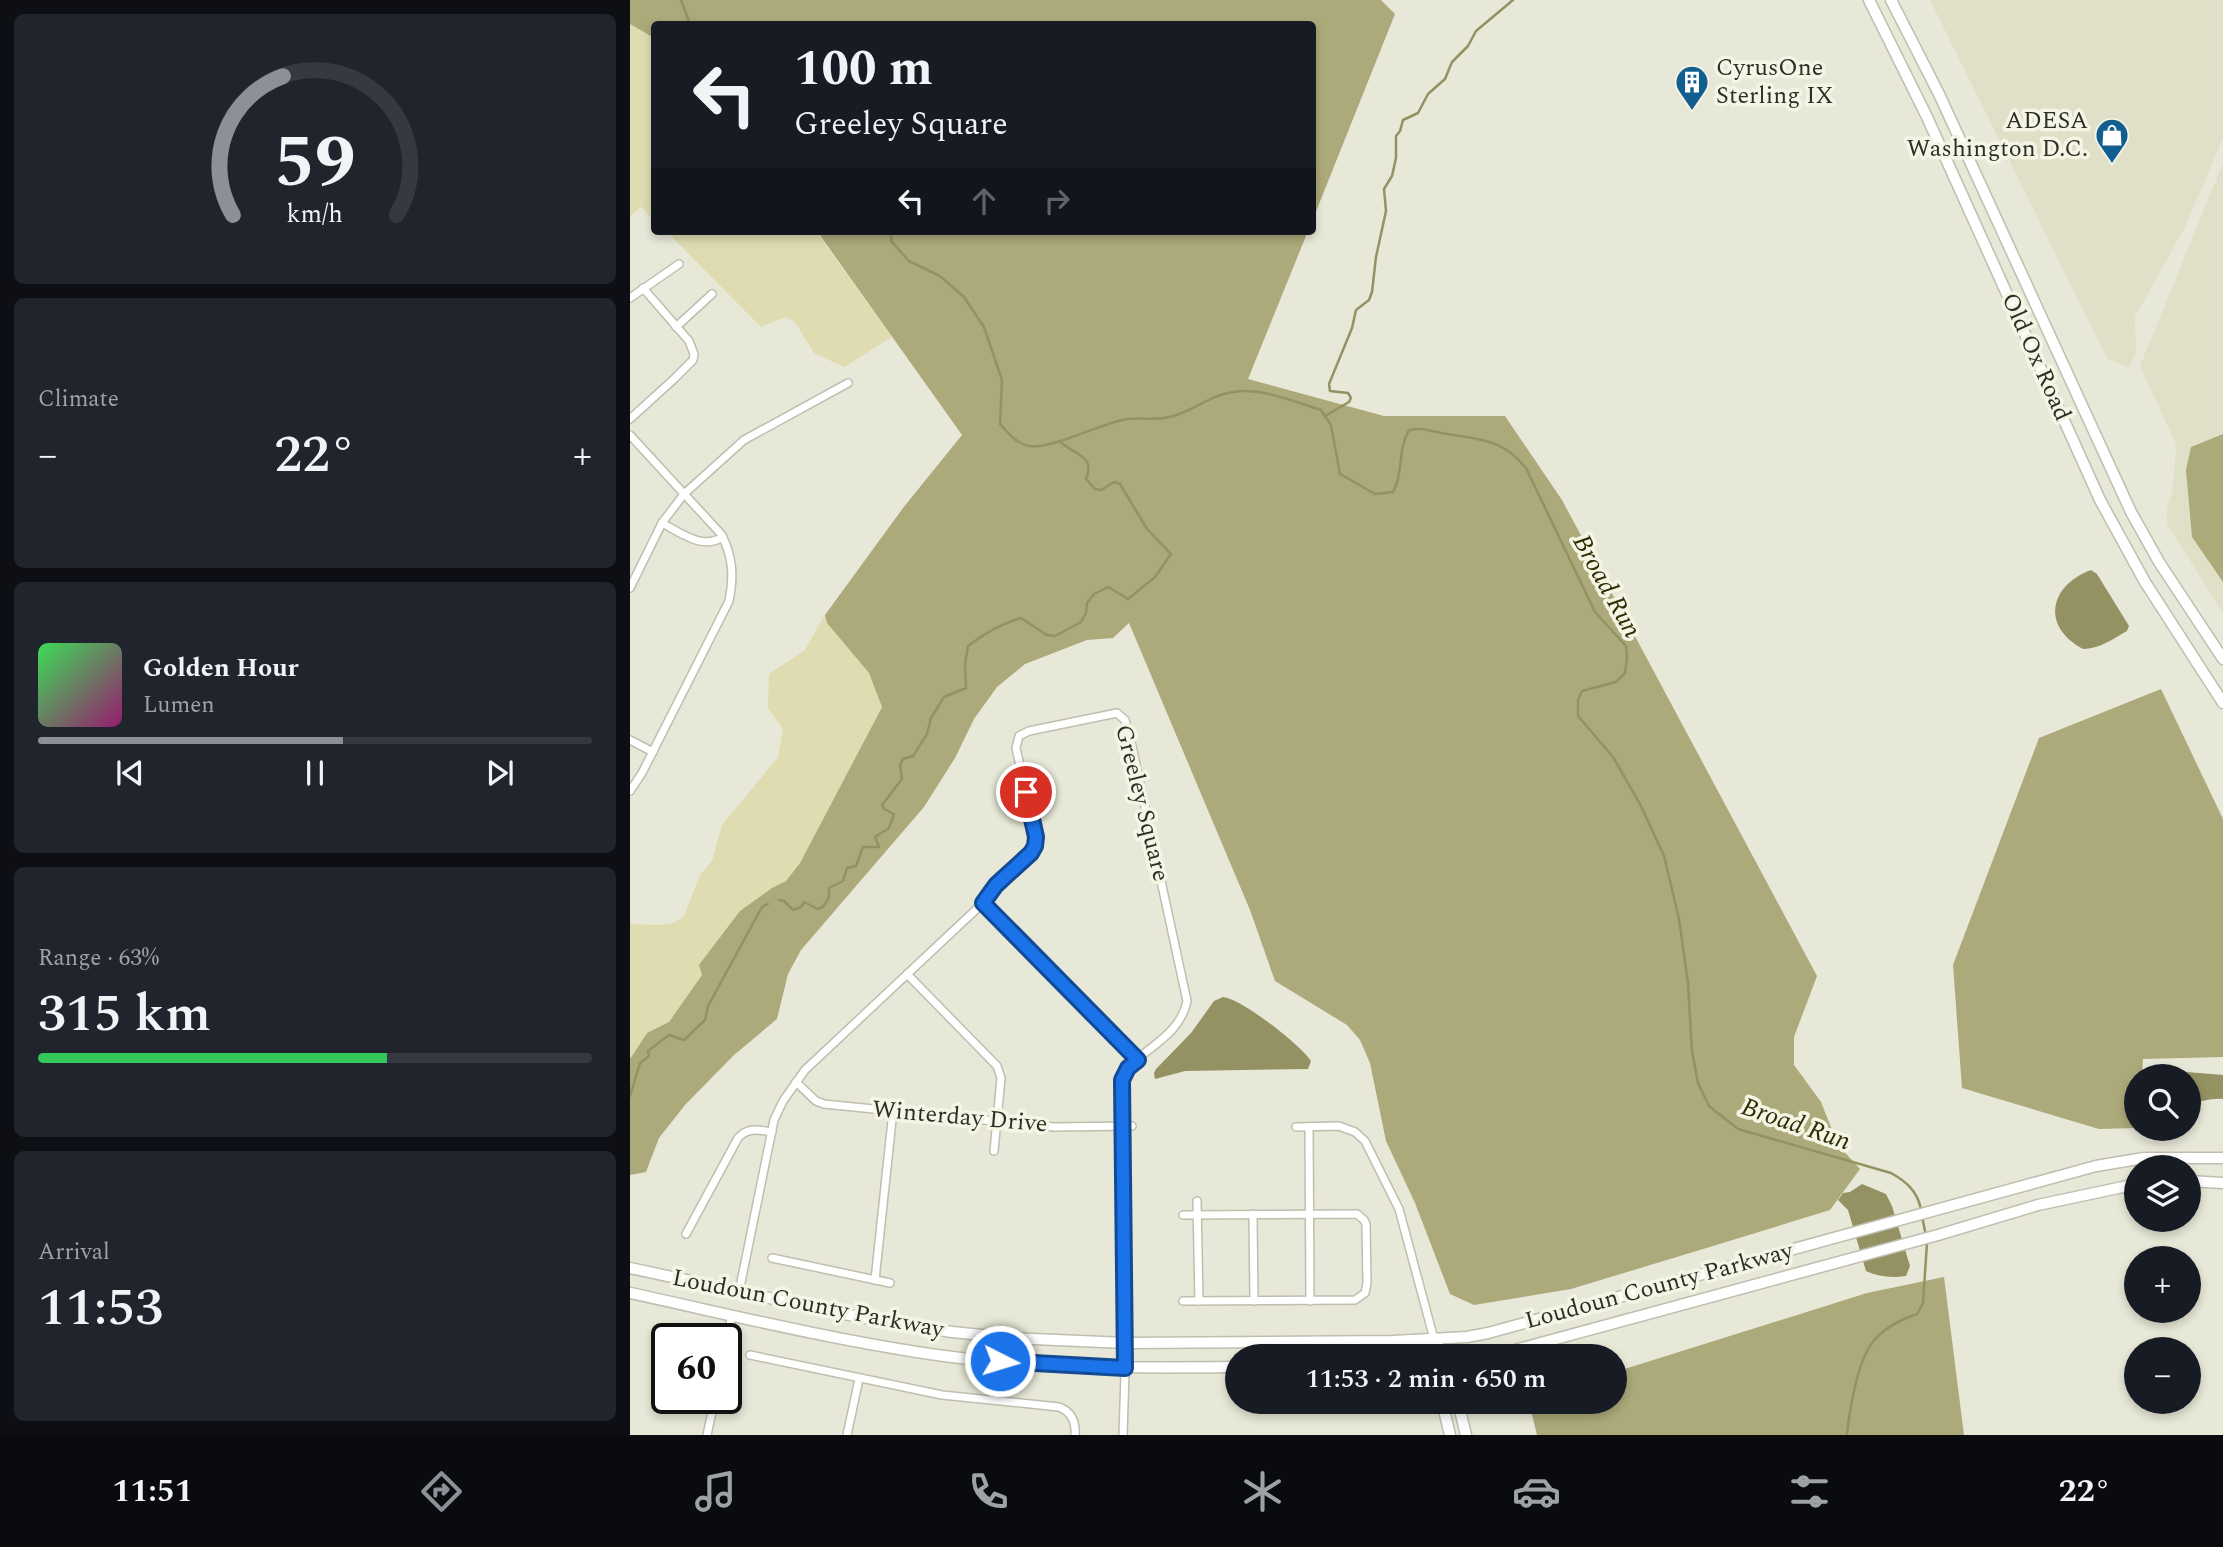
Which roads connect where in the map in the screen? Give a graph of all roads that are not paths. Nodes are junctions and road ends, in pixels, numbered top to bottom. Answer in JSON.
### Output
{"nodes":[{"id":1,"x":1869,"y":0,"type":"edge"},
{"id":2,"x":1891,"y":0,"type":"edge"},
{"id":3,"x":679,"y":264,"type":"dead end"},
{"id":4,"x":643,"y":288,"type":"junction"},
{"id":5,"x":712,"y":294,"type":"dead end"},
{"id":6,"x":630,"y":298,"type":"edge"},
{"id":7,"x":676,"y":327,"type":"junction"},
{"id":8,"x":848,"y":383,"type":"dead end"},
{"id":9,"x":630,"y":419,"type":"edge"},
{"id":10,"x":630,"y":435,"type":"edge"},
{"id":11,"x":684,"y":494,"type":"junction"},
{"id":12,"x":663,"y":523,"type":"junction"},
{"id":13,"x":723,"y":537,"type":"junction"},
{"id":14,"x":630,"y":588,"type":"edge"},
{"id":15,"x":2223,"y":659,"type":"edge"},
{"id":16,"x":2223,"y":703,"type":"edge"},
{"id":17,"x":630,"y":740,"type":"edge"},
{"id":18,"x":653,"y":752,"type":"junction"},
{"id":19,"x":630,"y":791,"type":"edge"},
{"id":20,"x":983,"y":903,"type":"junction"},
{"id":21,"x":907,"y":974,"type":"junction"},
{"id":22,"x":1138,"y":1060,"type":"junction"},
{"id":23,"x":796,"y":1082,"type":"junction"},
{"id":24,"x":893,"y":1111,"type":"junction"},
{"id":25,"x":996,"y":1121,"type":"junction"},
{"id":26,"x":1122,"y":1126,"type":"junction"},
{"id":27,"x":1132,"y":1126,"type":"dead end"},
{"id":28,"x":1296,"y":1127,"type":"dead end"},
{"id":29,"x":1309,"y":1127,"type":"junction"},
{"id":30,"x":772,"y":1132,"type":"junction"},
{"id":31,"x":994,"y":1150,"type":"dead end"},
{"id":32,"x":2223,"y":1158,"type":"edge"},
{"id":33,"x":2201,"y":1182,"type":"edge"},
{"id":34,"x":2223,"y":1183,"type":"edge"},
{"id":35,"x":2124,"y":1187,"type":"edge"},
{"id":36,"x":1197,"y":1200,"type":"dead end"},
{"id":37,"x":1253,"y":1214,"type":"junction"},
{"id":38,"x":1309,"y":1214,"type":"junction"},
{"id":39,"x":1183,"y":1215,"type":"dead end"},
{"id":40,"x":1198,"y":1215,"type":"junction"},
{"id":41,"x":686,"y":1234,"type":"dead end"},
{"id":42,"x":772,"y":1258,"type":"dead end"},
{"id":43,"x":630,"y":1268,"type":"edge"},
{"id":44,"x":875,"y":1280,"type":"junction"},
{"id":45,"x":890,"y":1283,"type":"dead end"},
{"id":46,"x":739,"y":1292,"type":"junction"},
{"id":47,"x":630,"y":1293,"type":"edge"},
{"id":48,"x":1183,"y":1301,"type":"dead end"},
{"id":49,"x":1199,"y":1301,"type":"junction"},
{"id":50,"x":1254,"y":1301,"type":"junction"},
{"id":51,"x":1310,"y":1301,"type":"junction"},
{"id":52,"x":732,"y":1315,"type":"junction"},
{"id":53,"x":730,"y":1323,"type":"edge"},
{"id":54,"x":1434,"y":1339,"type":"junction"},
{"id":55,"x":1126,"y":1343,"type":"junction"},
{"id":56,"x":1434,"y":1344,"type":"edge"},
{"id":57,"x":1437,"y":1344,"type":"edge"},
{"id":58,"x":1537,"y":1344,"type":"edge"},
{"id":59,"x":750,"y":1355,"type":"dead end"},
{"id":60,"x":1225,"y":1367,"type":"edge"},
{"id":61,"x":1125,"y":1368,"type":"junction"},
{"id":62,"x":859,"y":1379,"type":"junction"},
{"id":63,"x":712,"y":1414,"type":"edge"},
{"id":64,"x":1445,"y":1414,"type":"edge"},
{"id":65,"x":1461,"y":1414,"type":"edge"},
{"id":66,"x":708,"y":1435,"type":"edge"},
{"id":67,"x":847,"y":1435,"type":"edge"},
{"id":68,"x":1076,"y":1435,"type":"edge"},
{"id":69,"x":1123,"y":1435,"type":"edge"},
{"id":70,"x":1450,"y":1435,"type":"edge"},
{"id":71,"x":1466,"y":1435,"type":"edge"}],
"edges":[{"from":1,"to":16,"type":"main road","name":"Old Ox Road"},
{"from":2,"to":15,"type":"main road","name":"Old Ox Road"},
{"from":3,"to":4,"type":"street"},
{"from":4,"to":6,"type":"street"},
{"from":4,"to":7,"type":"street"},
{"from":5,"to":7,"type":"street"},
{"from":7,"to":9,"type":"street"},
{"from":8,"to":11,"type":"street"},
{"from":10,"to":11,"type":"street"},
{"from":11,"to":12,"type":"street"},
{"from":11,"to":13,"type":"street"},
{"from":12,"to":13,"type":"street"},
{"from":12,"to":14,"type":"street"},
{"from":13,"to":18,"type":"street"},
{"from":17,"to":18,"type":"street"},
{"from":18,"to":19,"type":"street"},
{"from":20,"to":21,"type":"street","name":"Greeley Square"},
{"from":20,"to":22,"type":"street"},
{"from":20,"to":22,"type":"street","name":"Greeley Square"},
{"from":21,"to":23,"type":"street","name":"Greeley Square"},
{"from":21,"to":25,"type":"street"},
{"from":22,"to":26,"type":"street","name":"Greeley Square"},
{"from":23,"to":24,"type":"street","name":"Winterday Drive"},
{"from":23,"to":30,"type":"street","name":"Greeley Square"},
{"from":24,"to":25,"type":"street","name":"Winterday Drive"},
{"from":24,"to":44,"type":"street"},
{"from":25,"to":26,"type":"street","name":"Winterday Drive"},
{"from":25,"to":31,"type":"street"},
{"from":26,"to":27,"type":"street","name":"Winterday Drive"},
{"from":26,"to":55,"type":"street","name":"Greeley Square"},
{"from":28,"to":29,"type":"street"},
{"from":29,"to":38,"type":"street"},
{"from":29,"to":54,"type":"street"},
{"from":30,"to":41,"type":"street"},
{"from":30,"to":46,"type":"street","name":"Greeley Square"},
{"from":32,"to":54,"type":"main road","name":"Loudoun County Parkway"},
{"from":33,"to":34,"type":"main road"},
{"from":35,"to":58,"type":"main road","name":"Loudoun County Parkway"},
{"from":36,"to":40,"type":"street"},
{"from":37,"to":38,"type":"street"},
{"from":37,"to":40,"type":"street"},
{"from":37,"to":50,"type":"street"},
{"from":38,"to":51,"type":"street"},
{"from":38,"to":51,"type":"street"},
{"from":39,"to":40,"type":"street"},
{"from":40,"to":49,"type":"street"},
{"from":42,"to":44,"type":"street"},
{"from":43,"to":46,"type":"main road","name":"Loudoun County Parkway"},
{"from":44,"to":45,"type":"street"},
{"from":46,"to":55,"type":"main road","name":"Loudoun County Parkway"},
{"from":47,"to":52,"type":"main road","name":"Loudoun County Parkway"},
{"from":48,"to":49,"type":"street"},
{"from":49,"to":50,"type":"street"},
{"from":50,"to":51,"type":"street"},
{"from":52,"to":53,"type":"street"},
{"from":52,"to":61,"type":"main road","name":"Loudoun County Parkway"},
{"from":54,"to":55,"type":"main road","name":"Loudoun County Parkway"},
{"from":54,"to":56,"type":"main road"},
{"from":54,"to":57,"type":"main road"},
{"from":55,"to":61,"type":"street","name":"Greeley Square"},
{"from":59,"to":62,"type":"street"},
{"from":60,"to":61,"type":"main road","name":"Loudoun County Parkway"},
{"from":61,"to":69,"type":"street","name":"Greeley Square"},
{"from":62,"to":67,"type":"street"},
{"from":62,"to":68,"type":"street"},
{"from":63,"to":66,"type":"street"},
{"from":64,"to":70,"type":"main road"},
{"from":65,"to":71,"type":"main road"}]}
